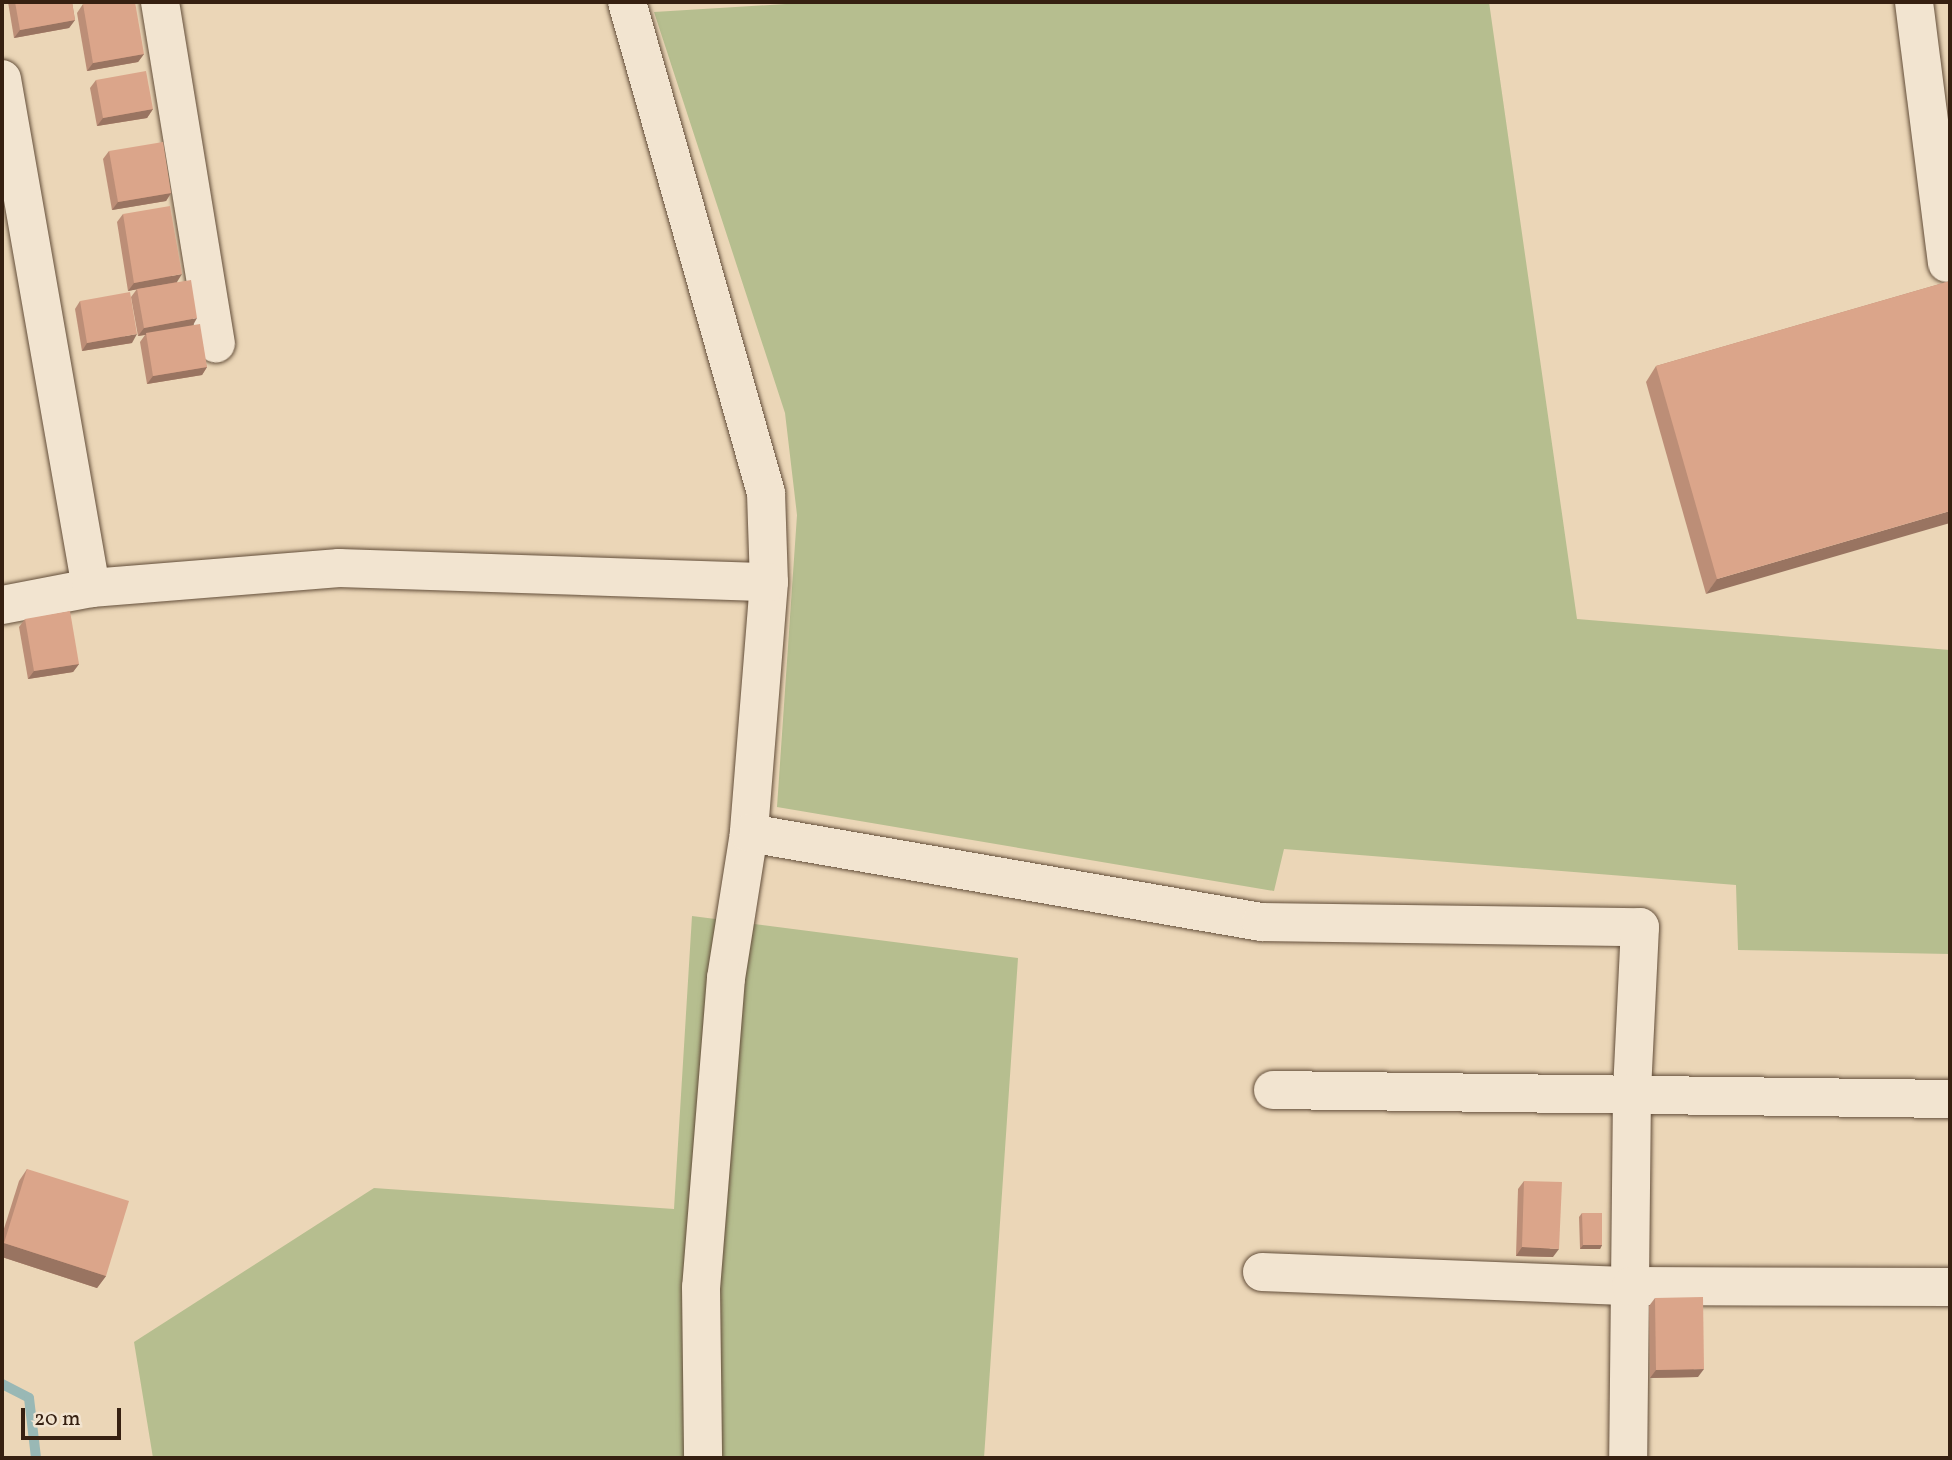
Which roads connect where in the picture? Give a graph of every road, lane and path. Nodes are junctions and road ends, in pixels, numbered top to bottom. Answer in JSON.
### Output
{"nodes":[{"id":1,"x":160,"y":2,"type":"edge"},
{"id":2,"x":626,"y":2,"type":"edge"},
{"id":3,"x":1914,"y":2,"type":"edge"},
{"id":4,"x":2,"y":79,"type":"edge"},
{"id":5,"x":1947,"y":263,"type":"dead end"},
{"id":6,"x":216,"y":343,"type":"dead end"},
{"id":7,"x":769,"y":582,"type":"junction"},
{"id":8,"x":91,"y":588,"type":"junction"},
{"id":9,"x":2,"y":605,"type":"edge"},
{"id":10,"x":749,"y":833,"type":"junction"},
{"id":11,"x":1273,"y":1090,"type":"dead end"},
{"id":12,"x":1632,"y":1093,"type":"junction"},
{"id":13,"x":1950,"y":1099,"type":"edge"},
{"id":14,"x":1262,"y":1272,"type":"dead end"},
{"id":15,"x":1632,"y":1286,"type":"junction"},
{"id":16,"x":1950,"y":1287,"type":"edge"},
{"id":17,"x":703,"y":1458,"type":"edge"},
{"id":18,"x":1628,"y":1458,"type":"edge"}],
"edges":[{"from":1,"to":6,"type":"street"},
{"from":2,"to":7,"type":"street"},
{"from":3,"to":5,"type":"street"},
{"from":4,"to":8,"type":"street"},
{"from":7,"to":8,"type":"street"},
{"from":7,"to":10,"type":"street"},
{"from":8,"to":9,"type":"street"},
{"from":10,"to":12,"type":"street"},
{"from":10,"to":17,"type":"street"},
{"from":11,"to":12,"type":"street"},
{"from":12,"to":13,"type":"street"},
{"from":12,"to":15,"type":"street"},
{"from":14,"to":15,"type":"street"},
{"from":15,"to":16,"type":"street"},
{"from":15,"to":18,"type":"street"}]}
